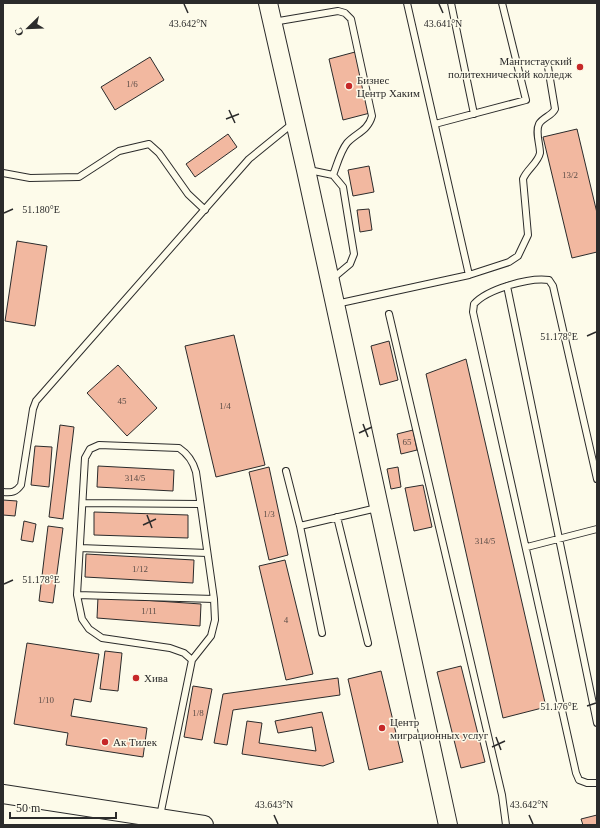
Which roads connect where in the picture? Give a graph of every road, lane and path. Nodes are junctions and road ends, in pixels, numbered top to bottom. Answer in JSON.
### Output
{"nodes":[{"id":1,"x":268,"y":3,"type":"edge"},
{"id":2,"x":407,"y":3,"type":"edge"},
{"id":3,"x":451,"y":3,"type":"edge"},
{"id":4,"x":502,"y":3,"type":"edge"},
{"id":5,"x":272,"y":23,"type":"junction"},
{"id":6,"x":548,"y":67,"type":"dead end"},
{"id":7,"x":474,"y":114,"type":"junction"},
{"id":8,"x":294,"y":123,"type":"junction"},
{"id":9,"x":435,"y":124,"type":"junction"},
{"id":10,"x":306,"y":170,"type":"junction"},
{"id":11,"x":3,"y":172,"type":"edge"},
{"id":12,"x":333,"y":176,"type":"junction"},
{"id":13,"x":205,"y":210,"type":"junction"},
{"id":14,"x":469,"y":275,"type":"junction"},
{"id":15,"x":329,"y":282,"type":"junction"},
{"id":16,"x":506,"y":286,"type":"junction"},
{"id":17,"x":334,"y":304,"type":"junction"},
{"id":18,"x":389,"y":314,"type":"dead end"},
{"id":19,"x":286,"y":471,"type":"dead end"},
{"id":20,"x":597,"y":479,"type":"edge"},
{"id":21,"x":3,"y":492,"type":"edge"},
{"id":22,"x":83,"y":504,"type":"junction"},
{"id":23,"x":199,"y":504,"type":"junction"},
{"id":24,"x":378,"y":507,"type":"junction"},
{"id":25,"x":337,"y":517,"type":"junction"},
{"id":26,"x":300,"y":526,"type":"junction"},
{"id":27,"x":597,"y":529,"type":"edge"},
{"id":28,"x":559,"y":538,"type":"junction"},
{"id":29,"x":527,"y":547,"type":"junction"},
{"id":30,"x":80,"y":548,"type":"junction"},
{"id":31,"x":207,"y":553,"type":"junction"},
{"id":32,"x":77,"y":594,"type":"junction"},
{"id":33,"x":214,"y":599,"type":"junction"},
{"id":34,"x":322,"y":633,"type":"dead end"},
{"id":35,"x":368,"y":642,"type":"dead end"},
{"id":36,"x":192,"y":660,"type":"junction"},
{"id":37,"x":597,"y":723,"type":"edge"},
{"id":38,"x":597,"y":783,"type":"edge"},
{"id":39,"x":3,"y":794,"type":"edge"},
{"id":40,"x":160,"y":818,"type":"junction"},
{"id":41,"x":204,"y":825,"type":"edge"},
{"id":42,"x":448,"y":825,"type":"edge"},
{"id":43,"x":506,"y":825,"type":"edge"}],
"edges":[{"from":1,"to":5,"type":"main road"},
{"from":2,"to":9,"type":"lane"},
{"from":3,"to":7,"type":"lane"},
{"from":4,"to":7,"type":"lane"},
{"from":5,"to":8,"type":"main road"},
{"from":5,"to":12,"type":"lane"},
{"from":6,"to":14,"type":"lane"},
{"from":7,"to":9,"type":"lane"},
{"from":8,"to":10,"type":"main road"},
{"from":8,"to":13,"type":"lane"},
{"from":9,"to":14,"type":"lane"},
{"from":10,"to":12,"type":"lane"},
{"from":10,"to":15,"type":"main road"},
{"from":11,"to":13,"type":"lane"},
{"from":12,"to":15,"type":"lane"},
{"from":13,"to":21,"type":"lane"},
{"from":14,"to":17,"type":"lane"},
{"from":15,"to":17,"type":"main road"},
{"from":16,"to":20,"type":"lane"},
{"from":16,"to":28,"type":"lane"},
{"from":16,"to":29,"type":"lane"},
{"from":17,"to":24,"type":"main road"},
{"from":18,"to":43,"type":"lane"},
{"from":19,"to":26,"type":"lane"},
{"from":22,"to":23,"type":"lane"},
{"from":22,"to":23,"type":"lane"},
{"from":22,"to":30,"type":"lane"},
{"from":23,"to":31,"type":"lane"},
{"from":24,"to":25,"type":"lane"},
{"from":24,"to":42,"type":"main road"},
{"from":25,"to":26,"type":"lane"},
{"from":25,"to":35,"type":"lane"},
{"from":26,"to":34,"type":"lane"},
{"from":27,"to":28,"type":"lane"},
{"from":28,"to":29,"type":"lane"},
{"from":28,"to":37,"type":"lane"},
{"from":29,"to":38,"type":"lane"},
{"from":30,"to":31,"type":"lane"},
{"from":30,"to":32,"type":"lane"},
{"from":31,"to":33,"type":"lane"},
{"from":32,"to":33,"type":"lane"},
{"from":32,"to":36,"type":"lane"},
{"from":33,"to":36,"type":"lane"},
{"from":36,"to":40,"type":"lane"},
{"from":39,"to":40,"type":"main road"},
{"from":40,"to":41,"type":"main road"}]}
